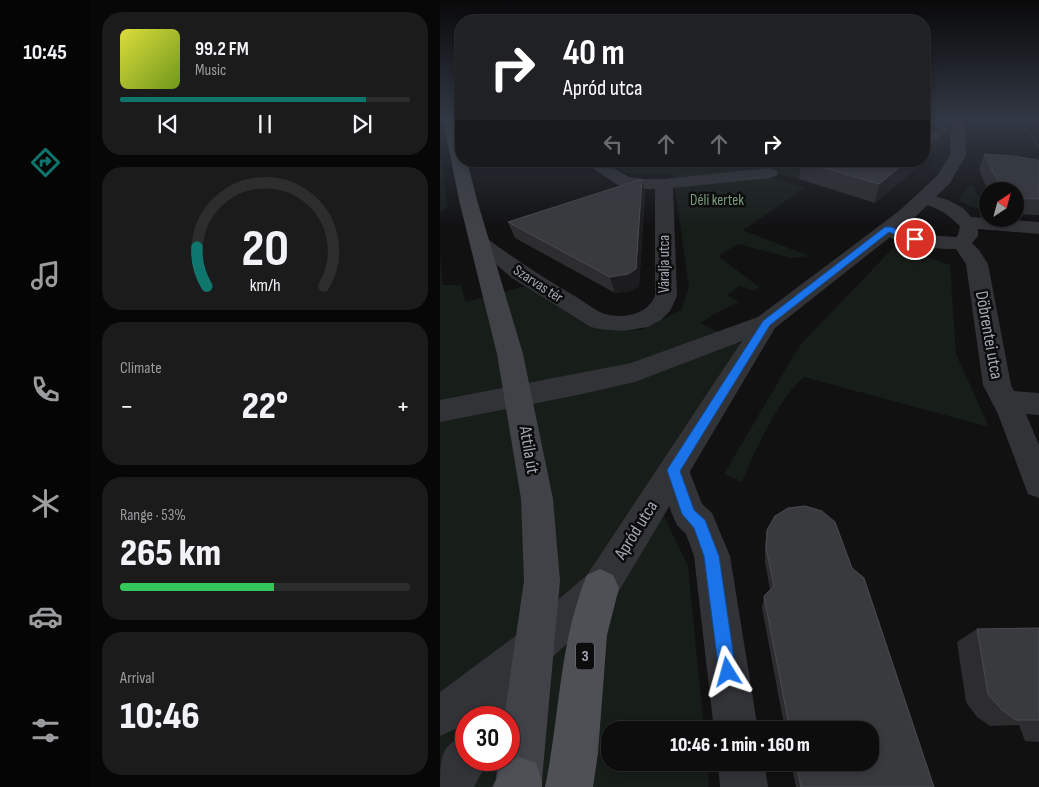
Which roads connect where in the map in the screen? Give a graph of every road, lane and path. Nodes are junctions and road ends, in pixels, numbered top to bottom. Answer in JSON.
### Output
{"nodes":[{"id":1,"x":958,"y":156,"type":"edge"},
{"id":2,"x":461,"y":167,"type":"edge"},
{"id":3,"x":600,"y":167,"type":"edge"},
{"id":4,"x":770,"y":173,"type":"dead end"},
{"id":5,"x":664,"y":184,"type":"junction"},
{"id":6,"x":924,"y":198,"type":"junction"},
{"id":7,"x":1039,"y":228,"type":"edge"},
{"id":8,"x":888,"y":229,"type":"junction"},
{"id":9,"x":964,"y":232,"type":"junction"},
{"id":10,"x":481,"y":242,"type":"junction"},
{"id":11,"x":599,"y":321,"type":"joint"},
{"id":12,"x":766,"y":323,"type":"junction"},
{"id":13,"x":518,"y":396,"type":"junction"},
{"id":14,"x":1004,"y":401,"type":"junction"},
{"id":15,"x":1039,"y":404,"type":"edge"},
{"id":16,"x":440,"y":411,"type":"edge"},
{"id":17,"x":674,"y":470,"type":"junction"},
{"id":18,"x":1039,"y":484,"type":"edge"},
{"id":19,"x":600,"y":588,"type":"junction"},
{"id":20,"x":536,"y":645,"type":"junction"},
{"id":21,"x":498,"y":706,"type":"edge"},
{"id":22,"x":440,"y":714,"type":"edge"},
{"id":23,"x":735,"y":721,"type":"edge"},
{"id":24,"x":457,"y":771,"type":"edge"},
{"id":25,"x":741,"y":771,"type":"edge"},
{"id":26,"x":518,"y":785,"type":"edge"},
{"id":27,"x":443,"y":787,"type":"edge"},
{"id":28,"x":569,"y":787,"type":"edge"},
{"id":29,"x":744,"y":787,"type":"edge"}],
"edges":[{"from":1,"to":6,"type":"street","number":"3"},
{"from":2,"to":10,"type":"main road","name":"Attila út"},
{"from":3,"to":5,"type":"street"},
{"from":4,"to":5,"type":"street"},
{"from":5,"to":11,"type":"street","name":"Váralja utca"},
{"from":6,"to":8,"type":"street","name":"Apród utca","number":"3"},
{"from":6,"to":9,"type":"street"},
{"from":7,"to":9,"type":"street"},
{"from":8,"to":9,"type":"street"},
{"from":8,"to":12,"type":"street","name":"Apród utca","number":"3"},
{"from":9,"to":14,"type":"street","name":"Döbrentei utca"},
{"from":10,"to":11,"type":"street","name":"Szarvas tér"},
{"from":10,"to":13,"type":"main road","name":"Attila út"},
{"from":12,"to":13,"type":"street","name":"Apród utca","number":"3"},
{"from":12,"to":17,"type":"street","name":"Apród utca","number":"3"},
{"from":13,"to":16,"type":"street","number":"3"},
{"from":13,"to":20,"type":"main road","name":"Attila út"},
{"from":14,"to":15,"type":"street"},
{"from":14,"to":18,"type":"street","name":"Döbrentei utca"},
{"from":17,"to":19,"type":"street","name":"Apród utca","number":"3"},
{"from":17,"to":23,"type":"street"},
{"from":19,"to":20,"type":"street","name":"Apród utca"},
{"from":19,"to":28,"type":"main road","number":"3"},
{"from":20,"to":21,"type":"street"},
{"from":20,"to":22,"type":"street"},
{"from":20,"to":26,"type":"main road","name":"Attila út"},
{"from":24,"to":27,"type":"street"},
{"from":25,"to":29,"type":"street"}]}
